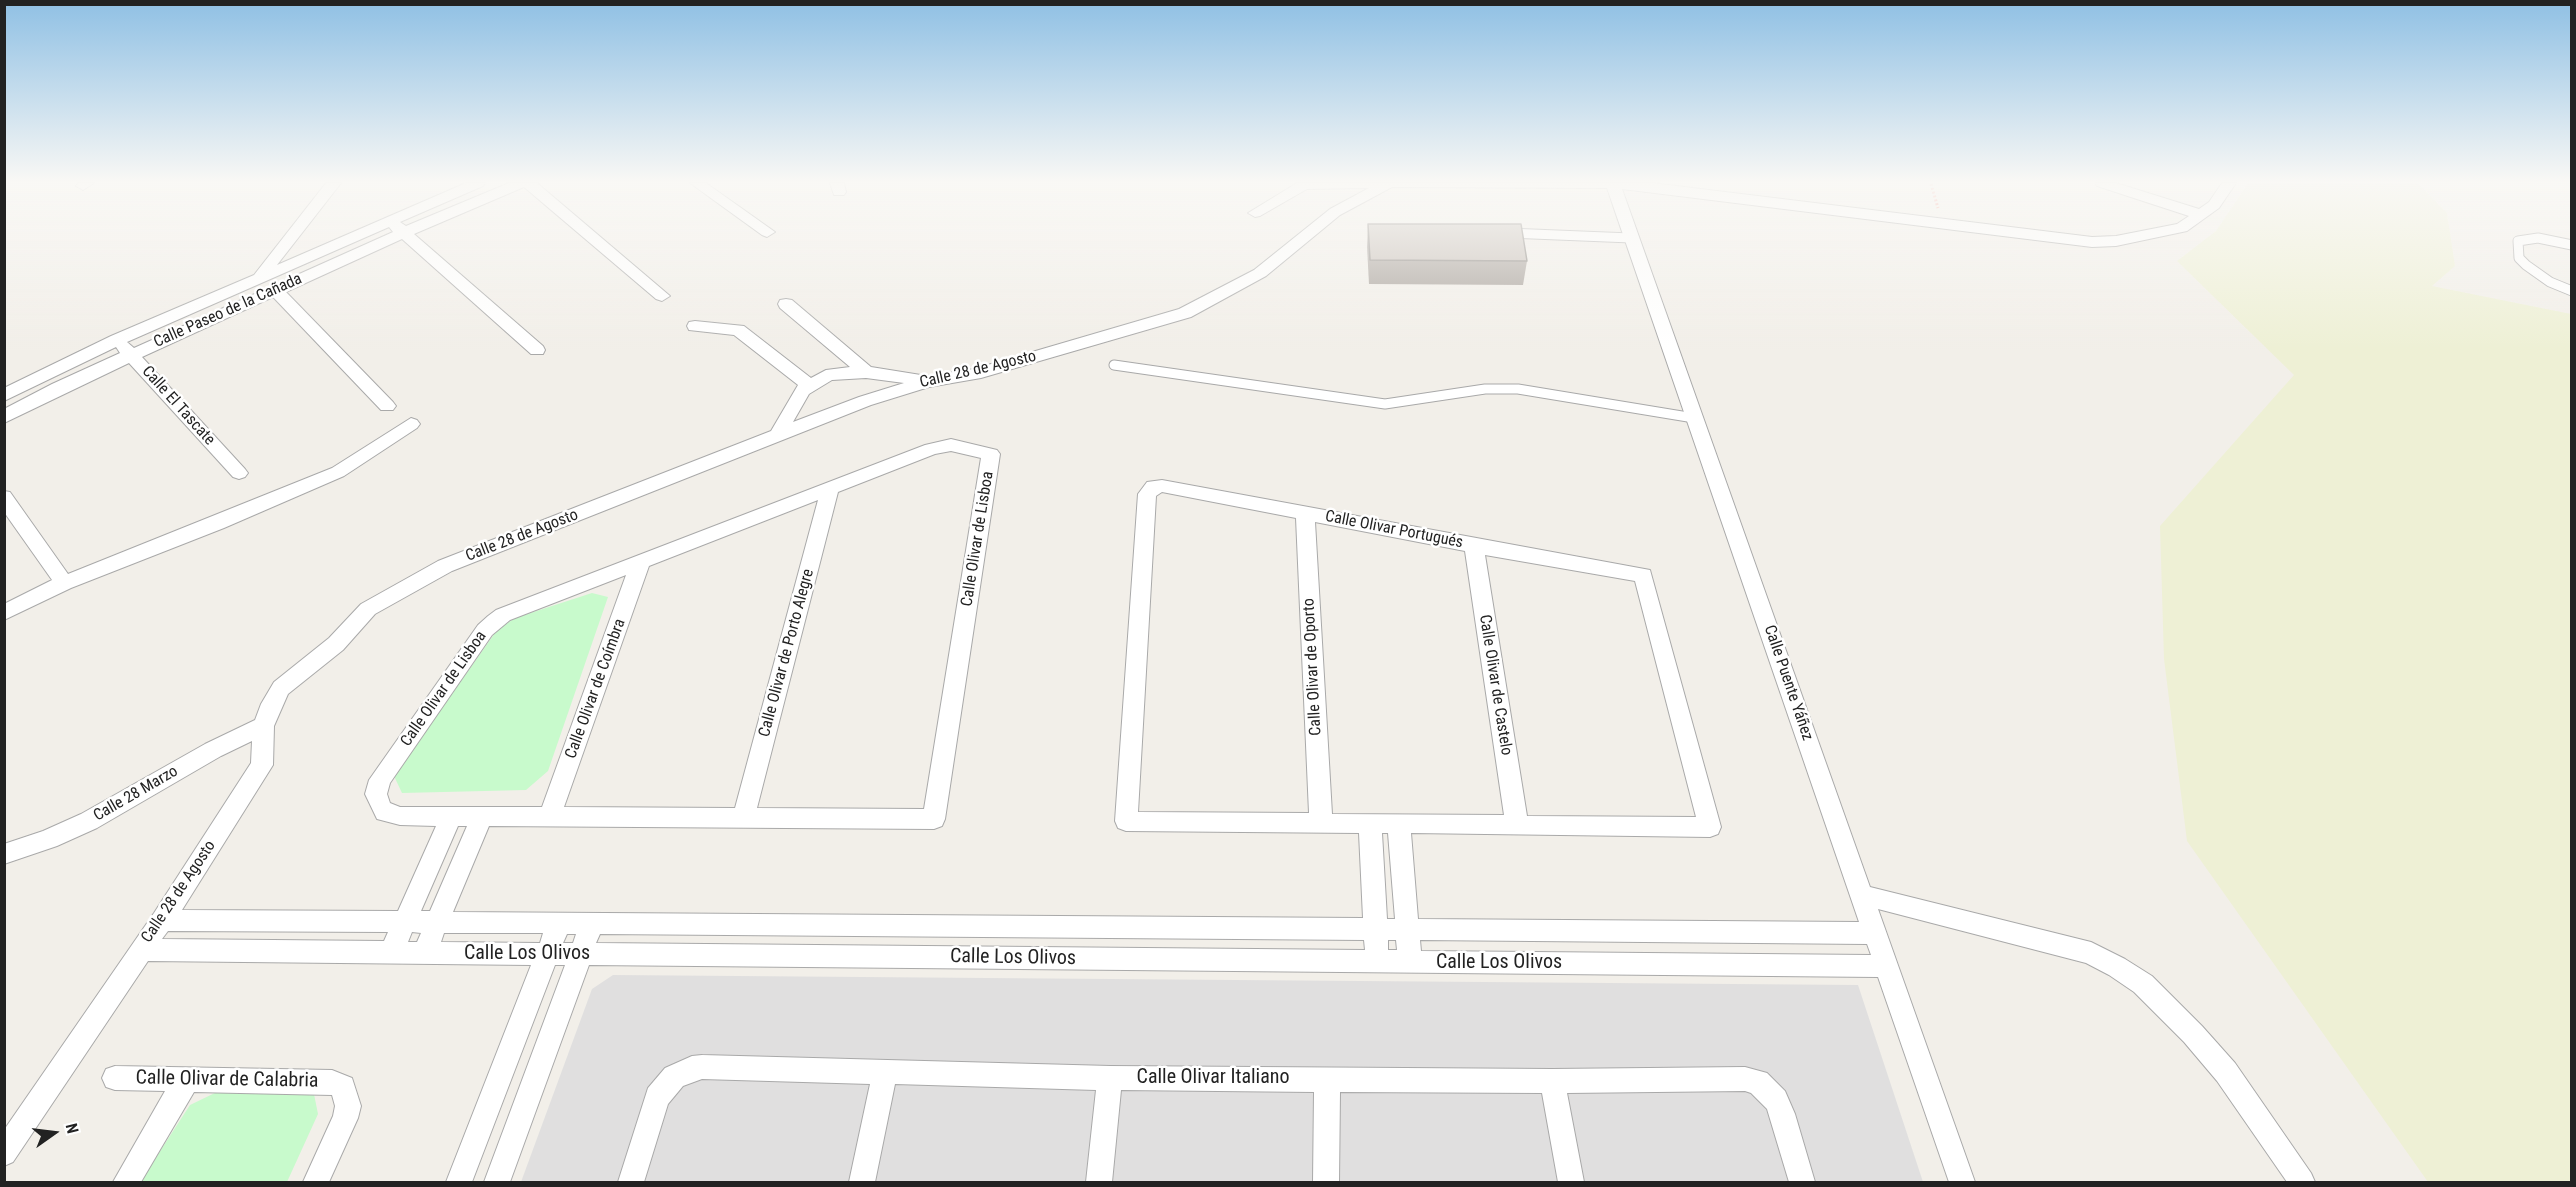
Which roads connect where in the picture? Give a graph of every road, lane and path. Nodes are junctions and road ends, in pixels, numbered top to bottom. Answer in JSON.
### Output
{"nodes":[{"id":1,"x":290,"y":238,"type":"edge"},
{"id":2,"x":348,"y":238,"type":"edge"},
{"id":3,"x":389,"y":238,"type":"edge"},
{"id":4,"x":410,"y":238,"type":"edge"},
{"id":5,"x":594,"y":238,"type":"edge"},
{"id":6,"x":1303,"y":238,"type":"edge"},
{"id":7,"x":1631,"y":238,"type":"edge"},
{"id":8,"x":2059,"y":238,"type":"edge"},
{"id":9,"x":2131,"y":238,"type":"edge"},
{"id":10,"x":2535,"y":238,"type":"edge"},
{"id":11,"x":2540,"y":238,"type":"edge"},
{"id":12,"x":2571,"y":245,"type":"edge"},
{"id":13,"x":258,"y":278,"type":"junction"},
{"id":14,"x":275,"y":290,"type":"junction"},
{"id":15,"x":2571,"y":291,"type":"edge"},
{"id":16,"x":662,"y":296,"type":"dead end"},
{"id":17,"x":786,"y":304,"type":"dead end"},
{"id":18,"x":695,"y":326,"type":"dead end"},
{"id":19,"x":117,"y":340,"type":"junction"},
{"id":20,"x":537,"y":350,"type":"dead end"},
{"id":21,"x":132,"y":355,"type":"junction"},
{"id":22,"x":1114,"y":365,"type":"dead end"},
{"id":23,"x":866,"y":372,"type":"junction"},
{"id":24,"x":927,"y":381,"type":"junction"},
{"id":25,"x":809,"y":385,"type":"junction"},
{"id":26,"x":4,"y":396,"type":"edge"},
{"id":27,"x":387,"y":406,"type":"dead end"},
{"id":28,"x":4,"y":417,"type":"edge"},
{"id":29,"x":1694,"y":418,"type":"junction"},
{"id":30,"x":411,"y":424,"type":"dead end"},
{"id":31,"x":778,"y":435,"type":"junction"},
{"id":32,"x":239,"y":474,"type":"dead end"},
{"id":33,"x":830,"y":488,"type":"junction"},
{"id":34,"x":4,"y":497,"type":"edge"},
{"id":35,"x":1305,"y":513,"type":"junction"},
{"id":36,"x":1474,"y":546,"type":"junction"},
{"id":37,"x":641,"y":561,"type":"junction"},
{"id":38,"x":64,"y":583,"type":"junction"},
{"id":39,"x":4,"y":614,"type":"edge"},
{"id":40,"x":263,"y":726,"type":"junction"},
{"id":41,"x":452,"y":816,"type":"junction"},
{"id":42,"x":482,"y":816,"type":"junction"},
{"id":43,"x":550,"y":817,"type":"junction"},
{"id":44,"x":743,"y":818,"type":"junction"},
{"id":45,"x":1321,"y":822,"type":"junction"},
{"id":46,"x":1370,"y":823,"type":"junction"},
{"id":47,"x":1399,"y":825,"type":"junction"},
{"id":48,"x":1517,"y":825,"type":"junction"},
{"id":49,"x":4,"y":854,"type":"edge"},
{"id":50,"x":1862,"y":896,"type":"junction"},
{"id":51,"x":162,"y":920,"type":"junction"},
{"id":52,"x":405,"y":921,"type":"junction"},
{"id":53,"x":437,"y":922,"type":"junction"},
{"id":54,"x":559,"y":923,"type":"junction"},
{"id":55,"x":592,"y":923,"type":"junction"},
{"id":56,"x":1376,"y":929,"type":"junction"},
{"id":57,"x":1407,"y":929,"type":"junction"},
{"id":58,"x":1875,"y":933,"type":"junction"},
{"id":59,"x":140,"y":950,"type":"junction"},
{"id":60,"x":391,"y":953,"type":"junction"},
{"id":61,"x":424,"y":953,"type":"junction"},
{"id":62,"x":547,"y":954,"type":"junction"},
{"id":63,"x":581,"y":954,"type":"junction"},
{"id":64,"x":1377,"y":961,"type":"junction"},
{"id":65,"x":1410,"y":962,"type":"junction"},
{"id":66,"x":1887,"y":966,"type":"junction"},
{"id":67,"x":885,"y":1072,"type":"junction"},
{"id":68,"x":115,"y":1078,"type":"dead end"},
{"id":69,"x":1110,"y":1078,"type":"junction"},
{"id":70,"x":187,"y":1079,"type":"junction"},
{"id":71,"x":1327,"y":1079,"type":"junction"},
{"id":72,"x":1552,"y":1081,"type":"junction"},
{"id":73,"x":4,"y":1153,"type":"edge"},
{"id":74,"x":126,"y":1182,"type":"edge"},
{"id":75,"x":316,"y":1182,"type":"edge"},
{"id":76,"x":459,"y":1182,"type":"edge"},
{"id":77,"x":497,"y":1182,"type":"edge"},
{"id":78,"x":631,"y":1182,"type":"edge"},
{"id":79,"x":862,"y":1182,"type":"edge"},
{"id":80,"x":1099,"y":1182,"type":"edge"},
{"id":81,"x":1326,"y":1182,"type":"edge"},
{"id":82,"x":1571,"y":1182,"type":"edge"},
{"id":83,"x":1802,"y":1182,"type":"edge"},
{"id":84,"x":1962,"y":1182,"type":"edge"},
{"id":85,"x":2302,"y":1182,"type":"edge"}],
"edges":[{"from":1,"to":13,"type":"street"},
{"from":2,"to":13,"type":"street","name":"Calle Paseo de la Cañada"},
{"from":3,"to":14,"type":"street","name":"Calle Paseo de la Cañada"},
{"from":4,"to":20,"type":"street"},
{"from":5,"to":16,"type":"street"},
{"from":6,"to":24,"type":"street","name":"Calle 28 de Agosto"},
{"from":7,"to":29,"type":"street","name":"Calle Puente Yáñez"},
{"from":8,"to":9,"type":"street","name":"Calle 28 de Agosto"},
{"from":10,"to":15,"type":"lane"},
{"from":11,"to":12,"type":"lane"},
{"from":13,"to":19,"type":"street","name":"Calle Paseo de la Cañada"},
{"from":14,"to":21,"type":"street","name":"Calle Paseo de la Cañada"},
{"from":14,"to":27,"type":"street"},
{"from":17,"to":23,"type":"street"},
{"from":18,"to":25,"type":"street"},
{"from":19,"to":21,"type":"street","name":"Calle El Tascate"},
{"from":19,"to":26,"type":"street","name":"Calle Paseo de la Cañada"},
{"from":21,"to":28,"type":"street","name":"Calle Paseo de la Cañada"},
{"from":21,"to":32,"type":"street","name":"Calle El Tascate"},
{"from":22,"to":29,"type":"lane"},
{"from":23,"to":24,"type":"street"},
{"from":23,"to":25,"type":"street"},
{"from":24,"to":31,"type":"street","name":"Calle 28 de Agosto"},
{"from":25,"to":31,"type":"street"},
{"from":29,"to":50,"type":"street","name":"Calle Puente Yáñez"},
{"from":30,"to":38,"type":"street"},
{"from":31,"to":40,"type":"street","name":"Calle 28 de Agosto"},
{"from":33,"to":37,"type":"street","name":"Calle Olivar de Lisboa"},
{"from":33,"to":44,"type":"street","name":"Calle Olivar de Porto Alegre"},
{"from":33,"to":44,"type":"street","name":"Calle Olivar de Lisboa"},
{"from":34,"to":38,"type":"street"},
{"from":35,"to":36,"type":"street","name":"Calle Olivar Portugués"},
{"from":35,"to":45,"type":"street","name":"Calle Olivar de Oporto"},
{"from":35,"to":45,"type":"street","name":"Calle Olivar Portugués"},
{"from":36,"to":48,"type":"street","name":"Calle Olivar de Castelo"},
{"from":36,"to":48,"type":"street","name":"Calle Olivar Portugués"},
{"from":37,"to":41,"type":"street","name":"Calle Olivar de Lisboa"},
{"from":37,"to":43,"type":"street","name":"Calle Olivar de Coímbra"},
{"from":38,"to":39,"type":"street"},
{"from":40,"to":49,"type":"street","name":"Calle 28 Marzo"},
{"from":40,"to":51,"type":"street","name":"Calle 28 de Agosto"},
{"from":41,"to":42,"type":"street","name":"Calle Olivar de Lisboa"},
{"from":41,"to":52,"type":"street"},
{"from":42,"to":43,"type":"street","name":"Calle Olivar de Lisboa"},
{"from":42,"to":53,"type":"street"},
{"from":43,"to":44,"type":"street","name":"Calle Olivar de Lisboa"},
{"from":45,"to":46,"type":"street","name":"Calle Olivar Portugués"},
{"from":46,"to":47,"type":"street","name":"Calle Olivar Portugués"},
{"from":46,"to":56,"type":"street"},
{"from":47,"to":48,"type":"street","name":"Calle Olivar Portugués"},
{"from":47,"to":57,"type":"street"},
{"from":50,"to":58,"type":"street","name":"Calle Puente Yáñez"},
{"from":50,"to":85,"type":"street"},
{"from":51,"to":52,"type":"street","name":"Calle Los Olivos"},
{"from":51,"to":59,"type":"street","name":"Calle 28 de Agosto"},
{"from":52,"to":53,"type":"street","name":"Calle Los Olivos"},
{"from":52,"to":60,"type":"street"},
{"from":53,"to":54,"type":"street","name":"Calle Los Olivos"},
{"from":53,"to":61,"type":"street"},
{"from":54,"to":55,"type":"street","name":"Calle Los Olivos"},
{"from":54,"to":62,"type":"street"},
{"from":55,"to":56,"type":"street","name":"Calle Los Olivos"},
{"from":55,"to":63,"type":"street"},
{"from":56,"to":57,"type":"street","name":"Calle Los Olivos"},
{"from":56,"to":64,"type":"street"},
{"from":57,"to":58,"type":"street","name":"Calle Los Olivos"},
{"from":57,"to":65,"type":"street"},
{"from":58,"to":66,"type":"street","name":"Calle Puente Yáñez"},
{"from":59,"to":60,"type":"street","name":"Calle Los Olivos"},
{"from":59,"to":73,"type":"street","name":"Calle 28 de Agosto"},
{"from":60,"to":61,"type":"street","name":"Calle Los Olivos"},
{"from":61,"to":62,"type":"street","name":"Calle Los Olivos"},
{"from":62,"to":63,"type":"street","name":"Calle Los Olivos"},
{"from":62,"to":76,"type":"street"},
{"from":63,"to":64,"type":"street","name":"Calle Los Olivos"},
{"from":63,"to":77,"type":"street"},
{"from":64,"to":65,"type":"street","name":"Calle Los Olivos"},
{"from":65,"to":66,"type":"street","name":"Calle Los Olivos"},
{"from":66,"to":84,"type":"street","name":"Calle Puente Yáñez"},
{"from":67,"to":69,"type":"street","name":"Calle Olivar Italiano"},
{"from":67,"to":78,"type":"street","name":"Calle Olivar Italiano"},
{"from":67,"to":79,"type":"street"},
{"from":68,"to":70,"type":"street","name":"Calle Olivar de Calabria"},
{"from":69,"to":71,"type":"street","name":"Calle Olivar Italiano"},
{"from":69,"to":80,"type":"street"},
{"from":70,"to":74,"type":"street"},
{"from":70,"to":75,"type":"street","name":"Calle Olivar de Calabria"},
{"from":71,"to":72,"type":"street","name":"Calle Olivar Italiano"},
{"from":71,"to":81,"type":"street"},
{"from":72,"to":82,"type":"street"},
{"from":72,"to":83,"type":"street","name":"Calle Olivar Italiano"}]}
